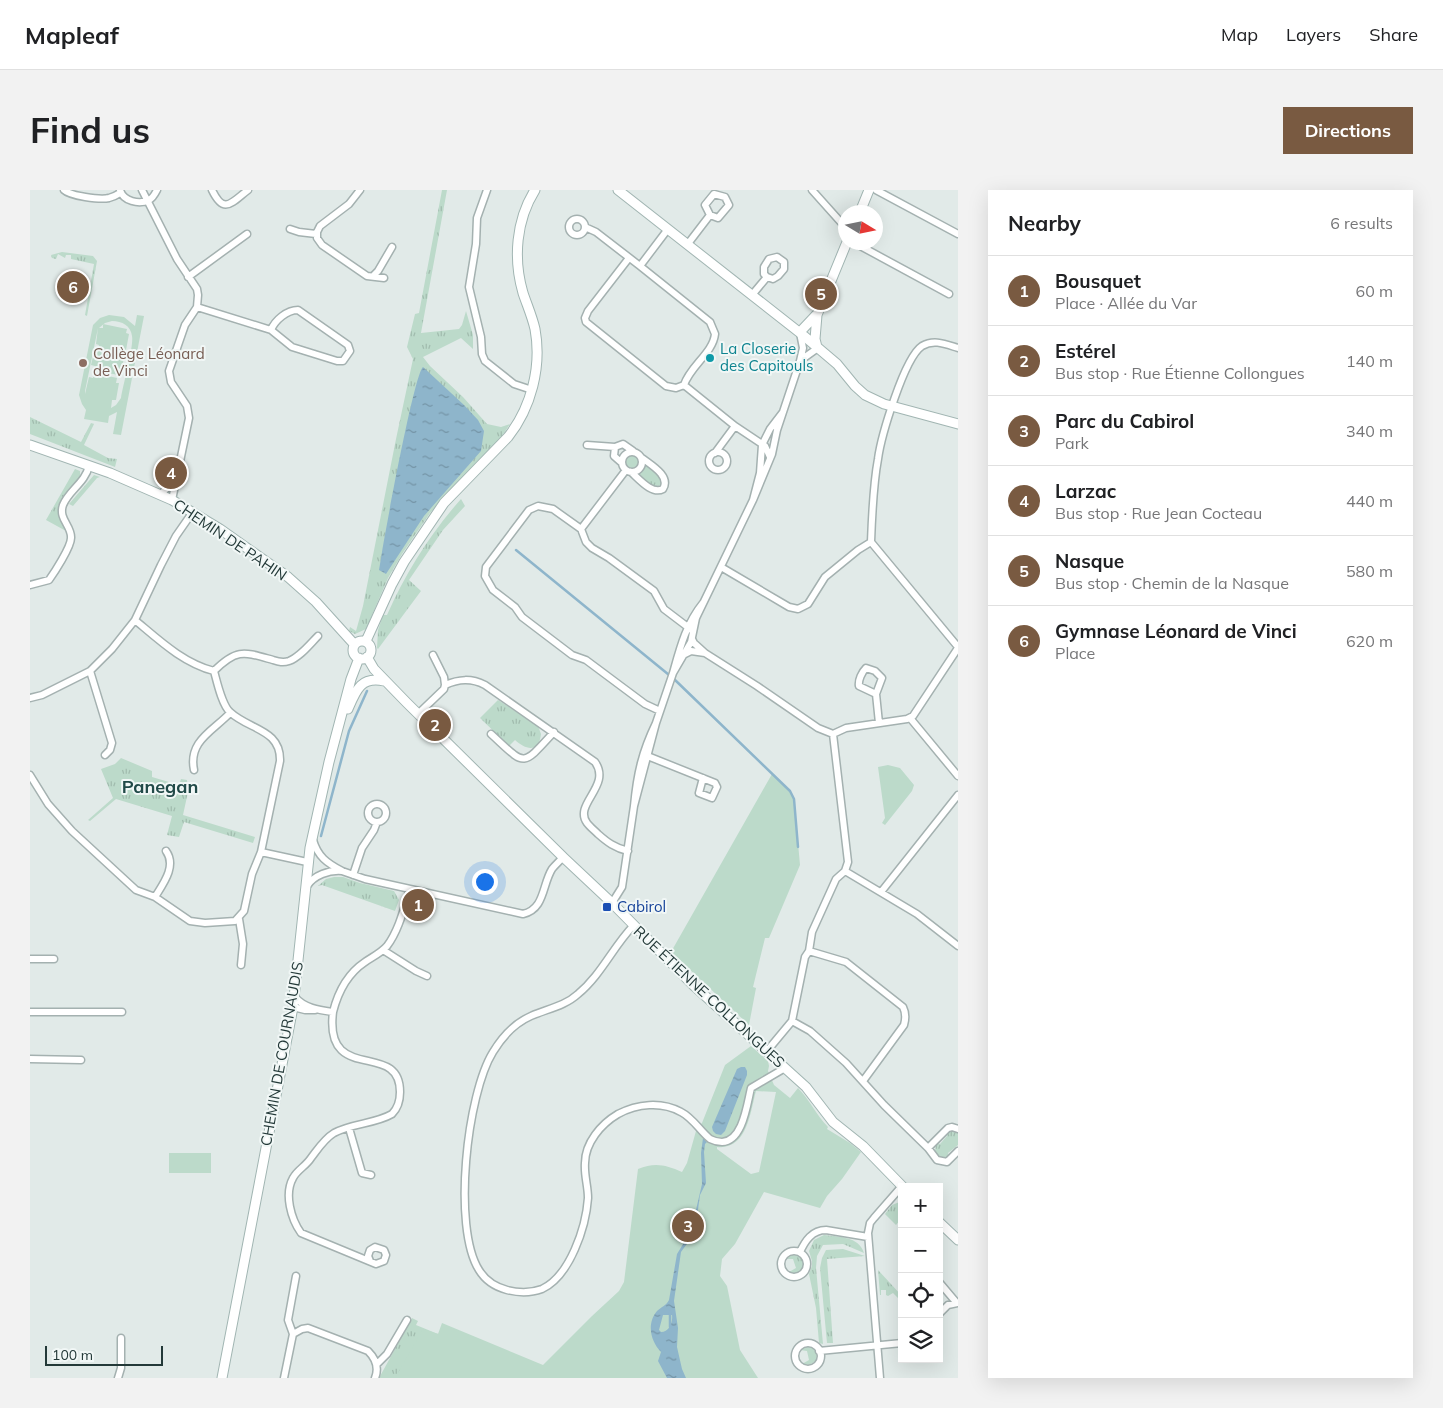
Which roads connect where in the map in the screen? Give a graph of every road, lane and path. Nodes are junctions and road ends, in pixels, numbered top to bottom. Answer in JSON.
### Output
{"nodes":[{"id":1,"x":64,"y":190,"type":"edge"},
{"id":2,"x":142,"y":190,"type":"edge"},
{"id":3,"x":157,"y":190,"type":"edge"},
{"id":4,"x":212,"y":190,"type":"edge"},
{"id":5,"x":248,"y":190,"type":"edge"},
{"id":6,"x":487,"y":190,"type":"edge"},
{"id":7,"x":535,"y":190,"type":"edge"},
{"id":8,"x":618,"y":190,"type":"edge"},
{"id":9,"x":812,"y":190,"type":"edge"},
{"id":10,"x":869,"y":190,"type":"edge"},
{"id":11,"x":876,"y":190,"type":"edge"},
{"id":12,"x":120,"y":192,"type":"edge"},
{"id":13,"x":357,"y":192,"type":"edge"},
{"id":14,"x":148,"y":201,"type":"junction"},
{"id":15,"x":863,"y":205,"type":"edge"},
{"id":16,"x":710,"y":215,"type":"dead end"},
{"id":17,"x":838,"y":219,"type":"edge"},
{"id":18,"x":585,"y":227,"type":"dead end"},
{"id":19,"x":290,"y":229,"type":"dead end"},
{"id":20,"x":668,"y":230,"type":"junction"},
{"id":21,"x":247,"y":234,"type":"dead end"},
{"id":22,"x":316,"y":234,"type":"junction"},
{"id":23,"x":958,"y":234,"type":"edge"},
{"id":24,"x":688,"y":245,"type":"junction"},
{"id":25,"x":392,"y":246,"type":"dead end"},
{"id":26,"x":844,"y":250,"type":"edge"},
{"id":27,"x":868,"y":250,"type":"edge"},
{"id":28,"x":629,"y":258,"type":"junction"},
{"id":29,"x":640,"y":266,"type":"junction"},
{"id":30,"x":373,"y":276,"type":"junction"},
{"id":31,"x":188,"y":277,"type":"junction"},
{"id":32,"x":767,"y":277,"type":"dead end"},
{"id":33,"x":384,"y":278,"type":"dead end"},
{"id":34,"x":949,"y":294,"type":"dead end"},
{"id":35,"x":752,"y":295,"type":"junction"},
{"id":36,"x":197,"y":307,"type":"junction"},
{"id":37,"x":817,"y":315,"type":"junction"},
{"id":38,"x":815,"y":327,"type":"junction"},
{"id":39,"x":271,"y":330,"type":"junction"},
{"id":40,"x":802,"y":334,"type":"junction"},
{"id":41,"x":817,"y":347,"type":"junction"},
{"id":42,"x":958,"y":348,"type":"edge"},
{"id":43,"x":800,"y":361,"type":"junction"},
{"id":44,"x":684,"y":385,"type":"junction"},
{"id":45,"x":532,"y":390,"type":"junction"},
{"id":46,"x":893,"y":406,"type":"junction"},
{"id":47,"x":783,"y":412,"type":"junction"},
{"id":48,"x":958,"y":424,"type":"edge"},
{"id":49,"x":736,"y":426,"type":"junction"},
{"id":50,"x":775,"y":437,"type":"junction"},
{"id":51,"x":30,"y":445,"type":"edge"},
{"id":52,"x":587,"y":445,"type":"dead end"},
{"id":53,"x":762,"y":445,"type":"junction"},
{"id":54,"x":615,"y":447,"type":"junction"},
{"id":55,"x":633,"y":451,"type":"junction"},
{"id":56,"x":715,"y":453,"type":"dead end"},
{"id":57,"x":761,"y":457,"type":"junction"},
{"id":58,"x":642,"y":458,"type":"junction"},
{"id":59,"x":770,"y":459,"type":"junction"},
{"id":60,"x":622,"y":463,"type":"junction"},
{"id":61,"x":89,"y":466,"type":"junction"},
{"id":62,"x":628,"y":471,"type":"junction"},
{"id":63,"x":175,"y":478,"type":"junction"},
{"id":64,"x":161,"y":495,"type":"junction"},
{"id":65,"x":172,"y":500,"type":"junction"},
{"id":66,"x":753,"y":500,"type":"junction"},
{"id":67,"x":192,"y":513,"type":"junction"},
{"id":68,"x":581,"y":529,"type":"junction"},
{"id":69,"x":871,"y":542,"type":"junction"},
{"id":70,"x":721,"y":568,"type":"junction"},
{"id":71,"x":30,"y":585,"type":"edge"},
{"id":72,"x":134,"y":620,"type":"junction"},
{"id":73,"x":690,"y":629,"type":"junction"},
{"id":74,"x":318,"y":636,"type":"dead end"},
{"id":75,"x":684,"y":638,"type":"junction"},
{"id":76,"x":692,"y":639,"type":"junction"},
{"id":77,"x":366,"y":641,"type":"junction"},
{"id":78,"x":354,"y":644,"type":"junction"},
{"id":79,"x":958,"y":647,"type":"edge"},
{"id":80,"x":687,"y":651,"type":"junction"},
{"id":81,"x":705,"y":653,"type":"junction"},
{"id":82,"x":433,"y":655,"type":"dead end"},
{"id":83,"x":363,"y":658,"type":"junction"},
{"id":84,"x":90,"y":672,"type":"junction"},
{"id":85,"x":214,"y":672,"type":"junction"},
{"id":86,"x":672,"y":677,"type":"junction"},
{"id":87,"x":384,"y":680,"type":"junction"},
{"id":88,"x":446,"y":685,"type":"junction"},
{"id":89,"x":876,"y":694,"type":"dead end"},
{"id":90,"x":30,"y":698,"type":"edge"},
{"id":91,"x":660,"y":711,"type":"junction"},
{"id":92,"x":230,"y":713,"type":"junction"},
{"id":93,"x":418,"y":714,"type":"junction"},
{"id":94,"x":910,"y":718,"type":"junction"},
{"id":95,"x":879,"y":723,"type":"junction"},
{"id":96,"x":338,"y":730,"type":"junction"},
{"id":97,"x":554,"y":732,"type":"junction"},
{"id":98,"x":491,"y":734,"type":"dead end"},
{"id":99,"x":833,"y":734,"type":"junction"},
{"id":100,"x":105,"y":755,"type":"dead end"},
{"id":101,"x":645,"y":755,"type":"junction"},
{"id":102,"x":194,"y":770,"type":"dead end"},
{"id":103,"x":30,"y":775,"type":"edge"},
{"id":104,"x":958,"y":776,"type":"edge"},
{"id":105,"x":703,"y":778,"type":"dead end"},
{"id":106,"x":958,"y":795,"type":"edge"},
{"id":107,"x":377,"y":822,"type":"dead end"},
{"id":108,"x":312,"y":837,"type":"junction"},
{"id":109,"x":166,"y":851,"type":"dead end"},
{"id":110,"x":628,"y":851,"type":"junction"},
{"id":111,"x":261,"y":852,"type":"junction"},
{"id":112,"x":563,"y":857,"type":"junction"},
{"id":113,"x":308,"y":860,"type":"junction"},
{"id":114,"x":324,"y":861,"type":"junction"},
{"id":115,"x":342,"y":871,"type":"junction"},
{"id":116,"x":845,"y":871,"type":"junction"},
{"id":117,"x":324,"y":874,"type":"junction"},
{"id":118,"x":352,"y":875,"type":"junction"},
{"id":119,"x":305,"y":889,"type":"junction"},
{"id":120,"x":410,"y":889,"type":"junction"},
{"id":121,"x":881,"y":892,"type":"junction"},
{"id":122,"x":155,"y":897,"type":"junction"},
{"id":123,"x":612,"y":903,"type":"junction"},
{"id":124,"x":239,"y":918,"type":"junction"},
{"id":125,"x":633,"y":926,"type":"junction"},
{"id":126,"x":958,"y":946,"type":"edge"},
{"id":127,"x":383,"y":950,"type":"junction"},
{"id":128,"x":810,"y":951,"type":"junction"},
{"id":129,"x":30,"y":959,"type":"edge"},
{"id":130,"x":54,"y":959,"type":"dead end"},
{"id":131,"x":241,"y":965,"type":"dead end"},
{"id":132,"x":427,"y":976,"type":"dead end"},
{"id":133,"x":294,"y":1002,"type":"junction"},
{"id":134,"x":30,"y":1012,"type":"edge"},
{"id":135,"x":122,"y":1012,"type":"dead end"},
{"id":136,"x":333,"y":1012,"type":"junction"},
{"id":137,"x":792,"y":1021,"type":"junction"},
{"id":138,"x":766,"y":1051,"type":"junction"},
{"id":139,"x":30,"y":1059,"type":"edge"},
{"id":140,"x":81,"y":1060,"type":"dead end"},
{"id":141,"x":785,"y":1068,"type":"junction"},
{"id":142,"x":863,"y":1081,"type":"junction"},
{"id":143,"x":349,"y":1128,"type":"junction"},
{"id":144,"x":958,"y":1128,"type":"edge"},
{"id":145,"x":928,"y":1148,"type":"junction"},
{"id":146,"x":958,"y":1151,"type":"edge"},
{"id":147,"x":371,"y":1175,"type":"dead end"},
{"id":148,"x":900,"y":1183,"type":"edge"},
{"id":149,"x":898,"y":1191,"type":"edge"},
{"id":150,"x":943,"y":1226,"type":"edge"},
{"id":151,"x":868,"y":1237,"type":"junction"},
{"id":152,"x":958,"y":1240,"type":"edge"},
{"id":153,"x":800,"y":1252,"type":"junction"},
{"id":154,"x":370,"y":1262,"type":"dead end"},
{"id":155,"x":296,"y":1276,"type":"dead end"},
{"id":156,"x":943,"y":1286,"type":"edge"},
{"id":157,"x":957,"y":1302,"type":"edge"},
{"id":158,"x":943,"y":1310,"type":"edge"},
{"id":159,"x":407,"y":1320,"type":"dead end"},
{"id":160,"x":293,"y":1334,"type":"junction"},
{"id":161,"x":122,"y":1338,"type":"dead end"},
{"id":162,"x":898,"y":1343,"type":"edge"},
{"id":163,"x":877,"y":1345,"type":"junction"},
{"id":164,"x":819,"y":1351,"type":"junction"},
{"id":165,"x":377,"y":1364,"type":"junction"},
{"id":166,"x":118,"y":1378,"type":"edge"},
{"id":167,"x":222,"y":1378,"type":"edge"},
{"id":168,"x":284,"y":1378,"type":"edge"},
{"id":169,"x":375,"y":1378,"type":"edge"},
{"id":170,"x":880,"y":1378,"type":"edge"}],
"edges":[{"from":1,"to":12,"type":"street"},
{"from":2,"to":14,"type":"street"},
{"from":3,"to":14,"type":"street"},
{"from":4,"to":5,"type":"street"},
{"from":6,"to":45,"type":"street"},
{"from":7,"to":45,"type":"street"},
{"from":8,"to":20,"type":"street"},
{"from":9,"to":17,"type":"street"},
{"from":10,"to":15,"type":"street"},
{"from":11,"to":23,"type":"street"},
{"from":12,"to":14,"type":"street"},
{"from":13,"to":22,"type":"street"},
{"from":14,"to":31,"type":"street"},
{"from":16,"to":24,"type":"street"},
{"from":18,"to":28,"type":"street"},
{"from":19,"to":22,"type":"street"},
{"from":20,"to":24,"type":"street"},
{"from":20,"to":29,"type":"street"},
{"from":21,"to":31,"type":"street"},
{"from":22,"to":30,"type":"street"},
{"from":24,"to":35,"type":"street"},
{"from":25,"to":30,"type":"street"},
{"from":26,"to":37,"type":"street"},
{"from":27,"to":34,"type":"street"},
{"from":28,"to":29,"type":"street"},
{"from":28,"to":44,"type":"street"},
{"from":29,"to":44,"type":"street"},
{"from":30,"to":33,"type":"street"},
{"from":31,"to":36,"type":"street"},
{"from":32,"to":35,"type":"street"},
{"from":35,"to":40,"type":"street"},
{"from":36,"to":39,"type":"street"},
{"from":36,"to":63,"type":"street"},
{"from":37,"to":38,"type":"street"},
{"from":37,"to":40,"type":"street"},
{"from":38,"to":40,"type":"street"},
{"from":38,"to":41,"type":"street"},
{"from":39,"to":39,"type":"street"},
{"from":40,"to":41,"type":"street"},
{"from":40,"to":43,"type":"street"},
{"from":41,"to":43,"type":"street"},
{"from":41,"to":46,"type":"street"},
{"from":42,"to":46,"type":"street"},
{"from":43,"to":47,"type":"street"},
{"from":44,"to":49,"type":"street"},
{"from":45,"to":77,"type":"street"},
{"from":46,"to":48,"type":"street"},
{"from":46,"to":69,"type":"street"},
{"from":47,"to":50,"type":"street"},
{"from":47,"to":53,"type":"street"},
{"from":49,"to":53,"type":"street"},
{"from":49,"to":56,"type":"street"},
{"from":50,"to":53,"type":"street"},
{"from":50,"to":59,"type":"street"},
{"from":51,"to":61,"type":"street","name":"CHEMIN DE PAHIN"},
{"from":52,"to":54,"type":"street"},
{"from":53,"to":57,"type":"street"},
{"from":53,"to":59,"type":"street"},
{"from":54,"to":55,"type":"street"},
{"from":54,"to":60,"type":"street"},
{"from":55,"to":58,"type":"street"},
{"from":55,"to":60,"type":"street"},
{"from":57,"to":59,"type":"street"},
{"from":57,"to":66,"type":"street"},
{"from":58,"to":62,"type":"street"},
{"from":58,"to":62,"type":"street"},
{"from":59,"to":66,"type":"street"},
{"from":60,"to":62,"type":"street"},
{"from":61,"to":64,"type":"street","name":"CHEMIN DE PAHIN"},
{"from":61,"to":71,"type":"street"},
{"from":62,"to":68,"type":"street"},
{"from":63,"to":64,"type":"street"},
{"from":63,"to":65,"type":"street"},
{"from":64,"to":65,"type":"street","name":"CHEMIN DE PAHIN"},
{"from":65,"to":67,"type":"street","name":"CHEMIN DE PAHIN"},
{"from":66,"to":70,"type":"street"},
{"from":67,"to":72,"type":"street"},
{"from":67,"to":78,"type":"street","name":"CHEMIN DE PAHIN"},
{"from":68,"to":73,"type":"street"},
{"from":68,"to":91,"type":"street"},
{"from":69,"to":70,"type":"street"},
{"from":69,"to":79,"type":"street"},
{"from":70,"to":73,"type":"street"},
{"from":72,"to":84,"type":"street"},
{"from":72,"to":85,"type":"street"},
{"from":73,"to":75,"type":"street"},
{"from":73,"to":76,"type":"street"},
{"from":74,"to":85,"type":"street"},
{"from":75,"to":80,"type":"street"},
{"from":75,"to":86,"type":"street"},
{"from":76,"to":80,"type":"street"},
{"from":76,"to":81,"type":"street"},
{"from":77,"to":78,"type":"street"},
{"from":77,"to":83,"type":"street"},
{"from":78,"to":83,"type":"street"},
{"from":79,"to":94,"type":"street"},
{"from":80,"to":81,"type":"street"},
{"from":80,"to":86,"type":"street"},
{"from":81,"to":99,"type":"street"},
{"from":82,"to":88,"type":"street"},
{"from":83,"to":87,"type":"street","name":"RUE ÉTIENNE COLLONGUES"},
{"from":83,"to":96,"type":"street","name":"CHEMIN DE COURNAUDIS"},
{"from":84,"to":90,"type":"street"},
{"from":84,"to":100,"type":"street"},
{"from":85,"to":92,"type":"street"},
{"from":86,"to":91,"type":"street"},
{"from":87,"to":93,"type":"street","name":"RUE ÉTIENNE COLLONGUES"},
{"from":87,"to":96,"type":"street","name":"CHEMIN DE COURNAUDIS"},
{"from":88,"to":93,"type":"street"},
{"from":88,"to":97,"type":"street"},
{"from":89,"to":95,"type":"street"},
{"from":91,"to":101,"type":"street"},
{"from":92,"to":102,"type":"street"},
{"from":92,"to":111,"type":"street"},
{"from":93,"to":112,"type":"street","name":"RUE ÉTIENNE COLLONGUES"},
{"from":94,"to":95,"type":"street"},
{"from":94,"to":104,"type":"street"},
{"from":95,"to":99,"type":"street"},
{"from":96,"to":108,"type":"street","name":"CHEMIN DE COURNAUDIS"},
{"from":97,"to":98,"type":"street"},
{"from":97,"to":110,"type":"street"},
{"from":99,"to":116,"type":"street"},
{"from":101,"to":105,"type":"street"},
{"from":101,"to":110,"type":"street"},
{"from":103,"to":122,"type":"street"},
{"from":106,"to":121,"type":"street"},
{"from":107,"to":118,"type":"street"},
{"from":108,"to":113,"type":"street","name":"CHEMIN DE COURNAUDIS"},
{"from":108,"to":114,"type":"street"},
{"from":109,"to":122,"type":"street"},
{"from":110,"to":123,"type":"street"},
{"from":111,"to":113,"type":"street"},
{"from":111,"to":124,"type":"street"},
{"from":112,"to":120,"type":"street"},
{"from":112,"to":123,"type":"street","name":"RUE ÉTIENNE COLLONGUES"},
{"from":113,"to":114,"type":"street"},
{"from":113,"to":119,"type":"street","name":"CHEMIN DE COURNAUDIS"},
{"from":114,"to":115,"type":"street"},
{"from":114,"to":117,"type":"street"},
{"from":115,"to":117,"type":"street"},
{"from":115,"to":118,"type":"street"},
{"from":116,"to":121,"type":"street"},
{"from":116,"to":128,"type":"street"},
{"from":117,"to":119,"type":"street"},
{"from":118,"to":120,"type":"street"},
{"from":119,"to":133,"type":"street","name":"CHEMIN DE COURNAUDIS"},
{"from":120,"to":127,"type":"street"},
{"from":121,"to":126,"type":"street"},
{"from":122,"to":124,"type":"street"},
{"from":123,"to":125,"type":"street","name":"RUE ÉTIENNE COLLONGUES"},
{"from":124,"to":131,"type":"street"},
{"from":125,"to":138,"type":"street","name":"RUE ÉTIENNE COLLONGUES"},
{"from":125,"to":141,"type":"street"},
{"from":127,"to":132,"type":"street"},
{"from":127,"to":136,"type":"street"},
{"from":128,"to":137,"type":"street"},
{"from":128,"to":142,"type":"street"},
{"from":129,"to":130,"type":"street"},
{"from":133,"to":136,"type":"street"},
{"from":133,"to":167,"type":"street","name":"CHEMIN DE COURNAUDIS"},
{"from":134,"to":135,"type":"street"},
{"from":136,"to":143,"type":"street"},
{"from":137,"to":138,"type":"street"},
{"from":137,"to":142,"type":"street"},
{"from":138,"to":141,"type":"street","name":"RUE ÉTIENNE COLLONGUES"},
{"from":139,"to":140,"type":"street"},
{"from":141,"to":148,"type":"street","name":"RUE ÉTIENNE COLLONGUES"},
{"from":142,"to":145,"type":"street"},
{"from":143,"to":147,"type":"street"},
{"from":143,"to":154,"type":"street"},
{"from":144,"to":145,"type":"street"},
{"from":145,"to":146,"type":"street"},
{"from":149,"to":151,"type":"street"},
{"from":150,"to":152,"type":"street"},
{"from":151,"to":153,"type":"street"},
{"from":151,"to":163,"type":"street"},
{"from":153,"to":153,"type":"street"},
{"from":155,"to":160,"type":"street"},
{"from":156,"to":157,"type":"street"},
{"from":157,"to":158,"type":"street"},
{"from":159,"to":165,"type":"street"},
{"from":160,"to":165,"type":"street"},
{"from":160,"to":168,"type":"street"},
{"from":161,"to":166,"type":"street"},
{"from":162,"to":163,"type":"street"},
{"from":163,"to":164,"type":"street"},
{"from":163,"to":170,"type":"street"},
{"from":164,"to":164,"type":"street"},
{"from":165,"to":169,"type":"street"}]}
